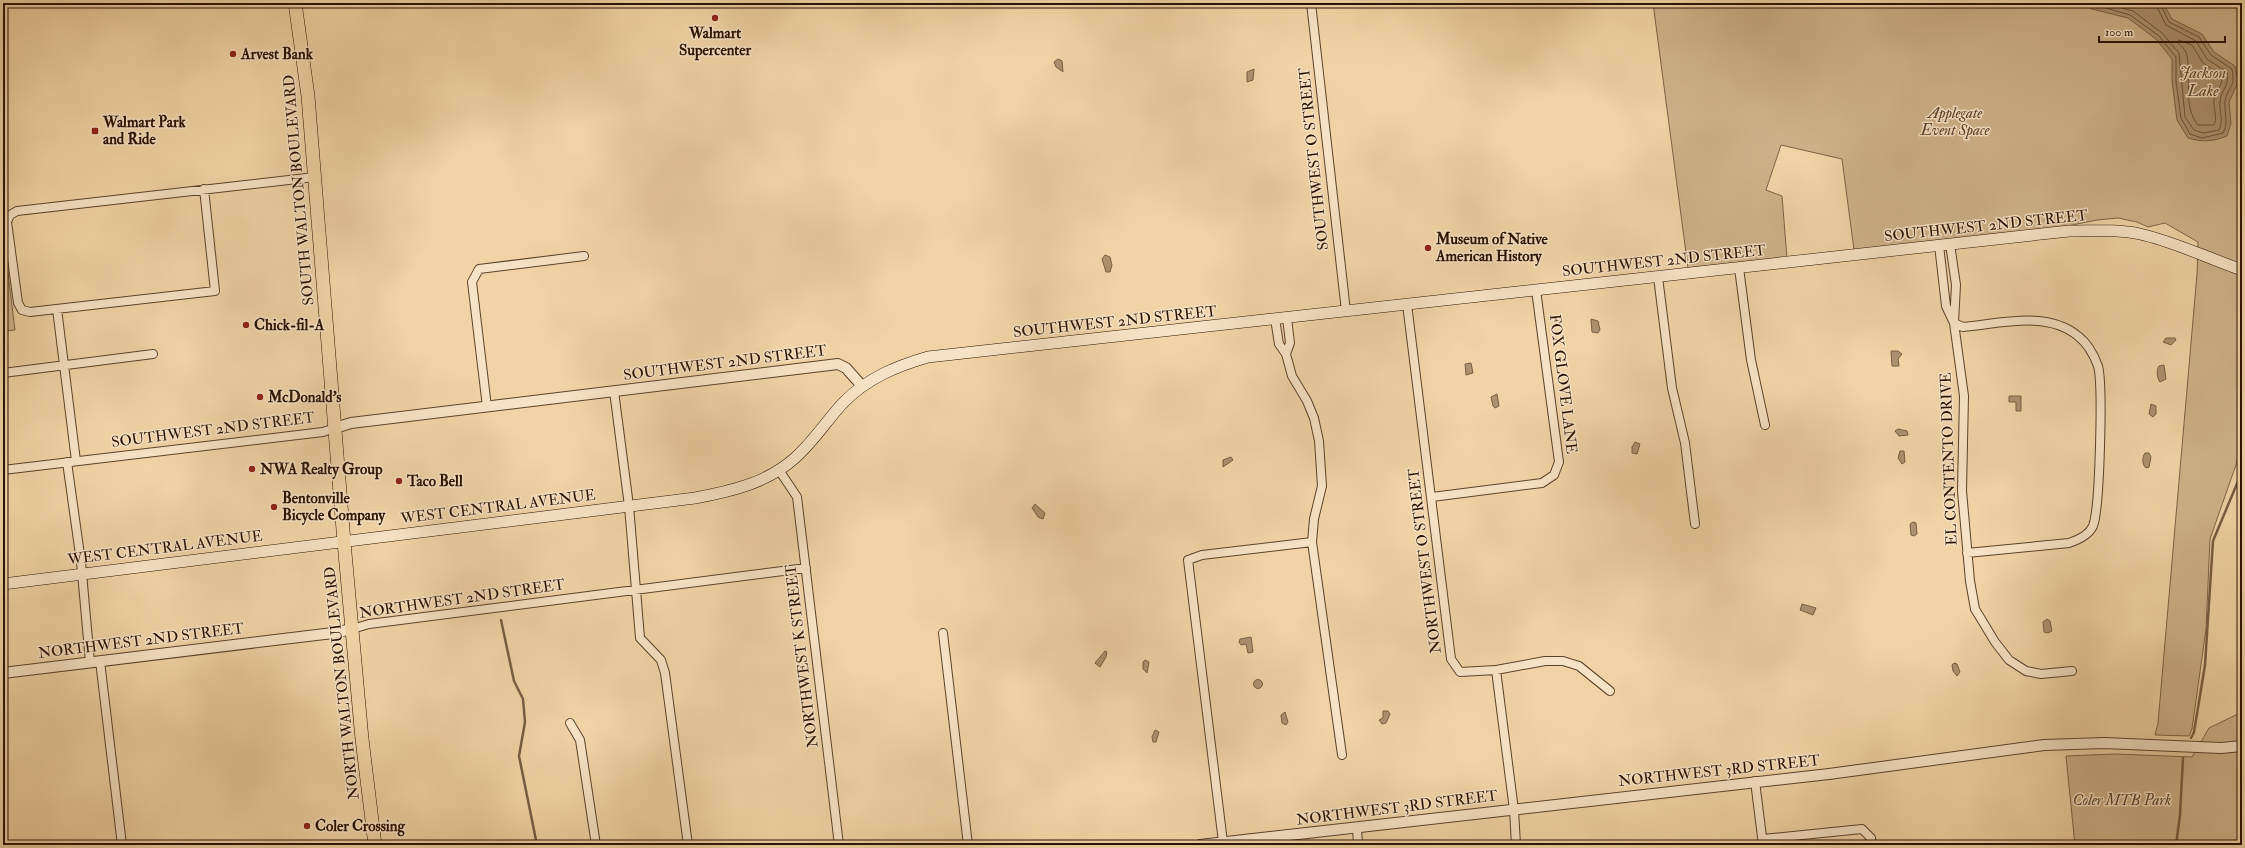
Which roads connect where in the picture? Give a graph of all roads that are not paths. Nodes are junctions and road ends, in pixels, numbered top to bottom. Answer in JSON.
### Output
{"nodes":[{"id":1,"x":295,"y":3,"type":"edge"},
{"id":2,"x":1311,"y":3,"type":"edge"},
{"id":3,"x":315,"y":177,"type":"junction"},
{"id":4,"x":204,"y":189,"type":"junction"},
{"id":5,"x":1944,"y":245,"type":"junction"},
{"id":6,"x":584,"y":256,"type":"dead end"},
{"id":7,"x":1739,"y":268,"type":"junction"},
{"id":8,"x":2242,"y":270,"type":"edge"},
{"id":9,"x":1658,"y":277,"type":"junction"},
{"id":10,"x":1536,"y":290,"type":"junction"},
{"id":11,"x":1407,"y":304,"type":"junction"},
{"id":12,"x":57,"y":309,"type":"junction"},
{"id":13,"x":1346,"y":311,"type":"junction"},
{"id":14,"x":1287,"y":318,"type":"junction"},
{"id":15,"x":1275,"y":319,"type":"junction"},
{"id":16,"x":1954,"y":323,"type":"junction"},
{"id":17,"x":153,"y":354,"type":"dead end"},
{"id":18,"x":1286,"y":354,"type":"junction"},
{"id":19,"x":64,"y":365,"type":"junction"},
{"id":20,"x":3,"y":373,"type":"edge"},
{"id":21,"x":862,"y":386,"type":"junction"},
{"id":22,"x":614,"y":391,"type":"junction"},
{"id":23,"x":487,"y":407,"type":"junction"},
{"id":24,"x":1765,"y":425,"type":"dead end"},
{"id":25,"x":335,"y":428,"type":"junction"},
{"id":26,"x":76,"y":461,"type":"junction"},
{"id":27,"x":67,"y":462,"type":"junction"},
{"id":28,"x":3,"y":470,"type":"edge"},
{"id":29,"x":779,"y":470,"type":"junction"},
{"id":30,"x":1432,"y":497,"type":"junction"},
{"id":31,"x":629,"y":506,"type":"junction"},
{"id":32,"x":1695,"y":524,"type":"dead end"},
{"id":33,"x":344,"y":542,"type":"junction"},
{"id":34,"x":1312,"y":542,"type":"junction"},
{"id":35,"x":1967,"y":553,"type":"junction"},
{"id":36,"x":806,"y":568,"type":"junction"},
{"id":37,"x":81,"y":574,"type":"junction"},
{"id":38,"x":3,"y":584,"type":"edge"},
{"id":39,"x":635,"y":591,"type":"junction"},
{"id":40,"x":352,"y":629,"type":"junction"},
{"id":41,"x":943,"y":633,"type":"dead end"},
{"id":42,"x":100,"y":661,"type":"junction"},
{"id":43,"x":90,"y":662,"type":"junction"},
{"id":44,"x":1496,"y":670,"type":"junction"},
{"id":45,"x":2072,"y":671,"type":"dead end"},
{"id":46,"x":3,"y":673,"type":"edge"},
{"id":47,"x":1610,"y":691,"type":"dead end"},
{"id":48,"x":570,"y":723,"type":"dead end"},
{"id":49,"x":2242,"y":746,"type":"edge"},
{"id":50,"x":1342,"y":755,"type":"dead end"},
{"id":51,"x":1755,"y":781,"type":"junction"},
{"id":52,"x":1514,"y":810,"type":"junction"},
{"id":53,"x":1357,"y":828,"type":"junction"},
{"id":54,"x":1223,"y":842,"type":"junction"},
{"id":55,"x":1763,"y":842,"type":"edge"},
{"id":56,"x":122,"y":845,"type":"edge"},
{"id":57,"x":375,"y":845,"type":"edge"},
{"id":58,"x":596,"y":845,"type":"edge"},
{"id":59,"x":688,"y":845,"type":"edge"},
{"id":60,"x":839,"y":845,"type":"edge"},
{"id":61,"x":968,"y":845,"type":"edge"},
{"id":62,"x":1200,"y":845,"type":"edge"},
{"id":63,"x":1358,"y":845,"type":"edge"},
{"id":64,"x":1516,"y":845,"type":"edge"},
{"id":65,"x":1872,"y":845,"type":"edge"}],
"edges":[{"from":1,"to":3,"type":"main road","name":"SOUTH WALTON BOULEVARD"},
{"from":2,"to":13,"type":"street","name":"SOUTHWEST O STREET"},
{"from":3,"to":4,"type":"street"},
{"from":3,"to":25,"type":"main road","name":"SOUTH WALTON BOULEVARD"},
{"from":4,"to":12,"type":"street"},
{"from":4,"to":12,"type":"street"},
{"from":5,"to":7,"type":"main road","name":"SOUTHWEST 2ND STREET"},
{"from":5,"to":8,"type":"main road","name":"SOUTHWEST 2ND STREET"},
{"from":5,"to":16,"type":"street","name":"EL CONTENTO DRIVE"},
{"from":5,"to":16,"type":"street","name":"EL CONTENTO DRIVE"},
{"from":6,"to":23,"type":"street"},
{"from":7,"to":9,"type":"main road","name":"SOUTHWEST 2ND STREET"},
{"from":7,"to":24,"type":"street"},
{"from":9,"to":10,"type":"main road","name":"SOUTHWEST 2ND STREET"},
{"from":9,"to":32,"type":"street"},
{"from":10,"to":11,"type":"main road","name":"SOUTHWEST 2ND STREET"},
{"from":10,"to":30,"type":"street","name":"FOX GLOVE LANE"},
{"from":11,"to":13,"type":"main road","name":"SOUTHWEST 2ND STREET"},
{"from":11,"to":30,"type":"street","name":"NORTHWEST O STREET"},
{"from":12,"to":19,"type":"street"},
{"from":13,"to":14,"type":"main road","name":"SOUTHWEST 2ND STREET"},
{"from":14,"to":15,"type":"main road","name":"SOUTHWEST 2ND STREET"},
{"from":14,"to":18,"type":"street"},
{"from":15,"to":18,"type":"street"},
{"from":15,"to":21,"type":"main road","name":"SOUTHWEST 2ND STREET"},
{"from":16,"to":35,"type":"street","name":"EL CONTENTO DRIVE"},
{"from":16,"to":35,"type":"street"},
{"from":17,"to":19,"type":"street"},
{"from":18,"to":34,"type":"street"},
{"from":19,"to":20,"type":"street"},
{"from":19,"to":26,"type":"street"},
{"from":21,"to":22,"type":"street","name":"SOUTHWEST 2ND STREET"},
{"from":21,"to":29,"type":"main road","name":"WEST CENTRAL AVENUE"},
{"from":22,"to":23,"type":"street","name":"SOUTHWEST 2ND STREET"},
{"from":22,"to":31,"type":"street"},
{"from":23,"to":25,"type":"street","name":"SOUTHWEST 2ND STREET"},
{"from":25,"to":26,"type":"street","name":"SOUTHWEST 2ND STREET"},
{"from":25,"to":33,"type":"main road","name":"SOUTH WALTON BOULEVARD"},
{"from":26,"to":27,"type":"street","name":"SOUTHWEST 2ND STREET"},
{"from":27,"to":28,"type":"street","name":"SOUTHWEST 2ND STREET"},
{"from":27,"to":37,"type":"street"},
{"from":29,"to":31,"type":"main road","name":"WEST CENTRAL AVENUE"},
{"from":29,"to":36,"type":"street","name":"NORTHWEST K STREET"},
{"from":30,"to":44,"type":"street","name":"NORTHWEST O STREET"},
{"from":31,"to":33,"type":"main road","name":"WEST CENTRAL AVENUE"},
{"from":31,"to":39,"type":"street"},
{"from":33,"to":37,"type":"main road","name":"WEST CENTRAL AVENUE"},
{"from":33,"to":40,"type":"main road","name":"NORTH WALTON BOULEVARD"},
{"from":34,"to":50,"type":"street"},
{"from":34,"to":54,"type":"street"},
{"from":35,"to":45,"type":"street","name":"EL CONTENTO DRIVE"},
{"from":36,"to":39,"type":"street","name":"NORTHWEST 2ND STREET"},
{"from":36,"to":60,"type":"street","name":"NORTHWEST K STREET"},
{"from":37,"to":38,"type":"main road","name":"WEST CENTRAL AVENUE"},
{"from":37,"to":43,"type":"street"},
{"from":39,"to":40,"type":"street","name":"NORTHWEST 2ND STREET"},
{"from":39,"to":59,"type":"street"},
{"from":40,"to":42,"type":"street","name":"NORTHWEST 2ND STREET"},
{"from":40,"to":57,"type":"main road","name":"NORTH WALTON BOULEVARD"},
{"from":41,"to":61,"type":"street"},
{"from":42,"to":43,"type":"street","name":"NORTHWEST 2ND STREET"},
{"from":42,"to":56,"type":"street"},
{"from":43,"to":46,"type":"street","name":"NORTHWEST 2ND STREET"},
{"from":44,"to":47,"type":"street"},
{"from":44,"to":52,"type":"street"},
{"from":48,"to":58,"type":"street"},
{"from":49,"to":51,"type":"street","name":"NORTHWEST 3RD STREET"},
{"from":51,"to":52,"type":"street","name":"NORTHWEST 3RD STREET"},
{"from":51,"to":55,"type":"street"},
{"from":52,"to":53,"type":"street","name":"NORTHWEST 3RD STREET"},
{"from":52,"to":64,"type":"street"},
{"from":53,"to":54,"type":"street","name":"NORTHWEST 3RD STREET"},
{"from":53,"to":63,"type":"street"},
{"from":54,"to":62,"type":"street","name":"NORTHWEST 3RD STREET"},
{"from":55,"to":65,"type":"street"}]}
